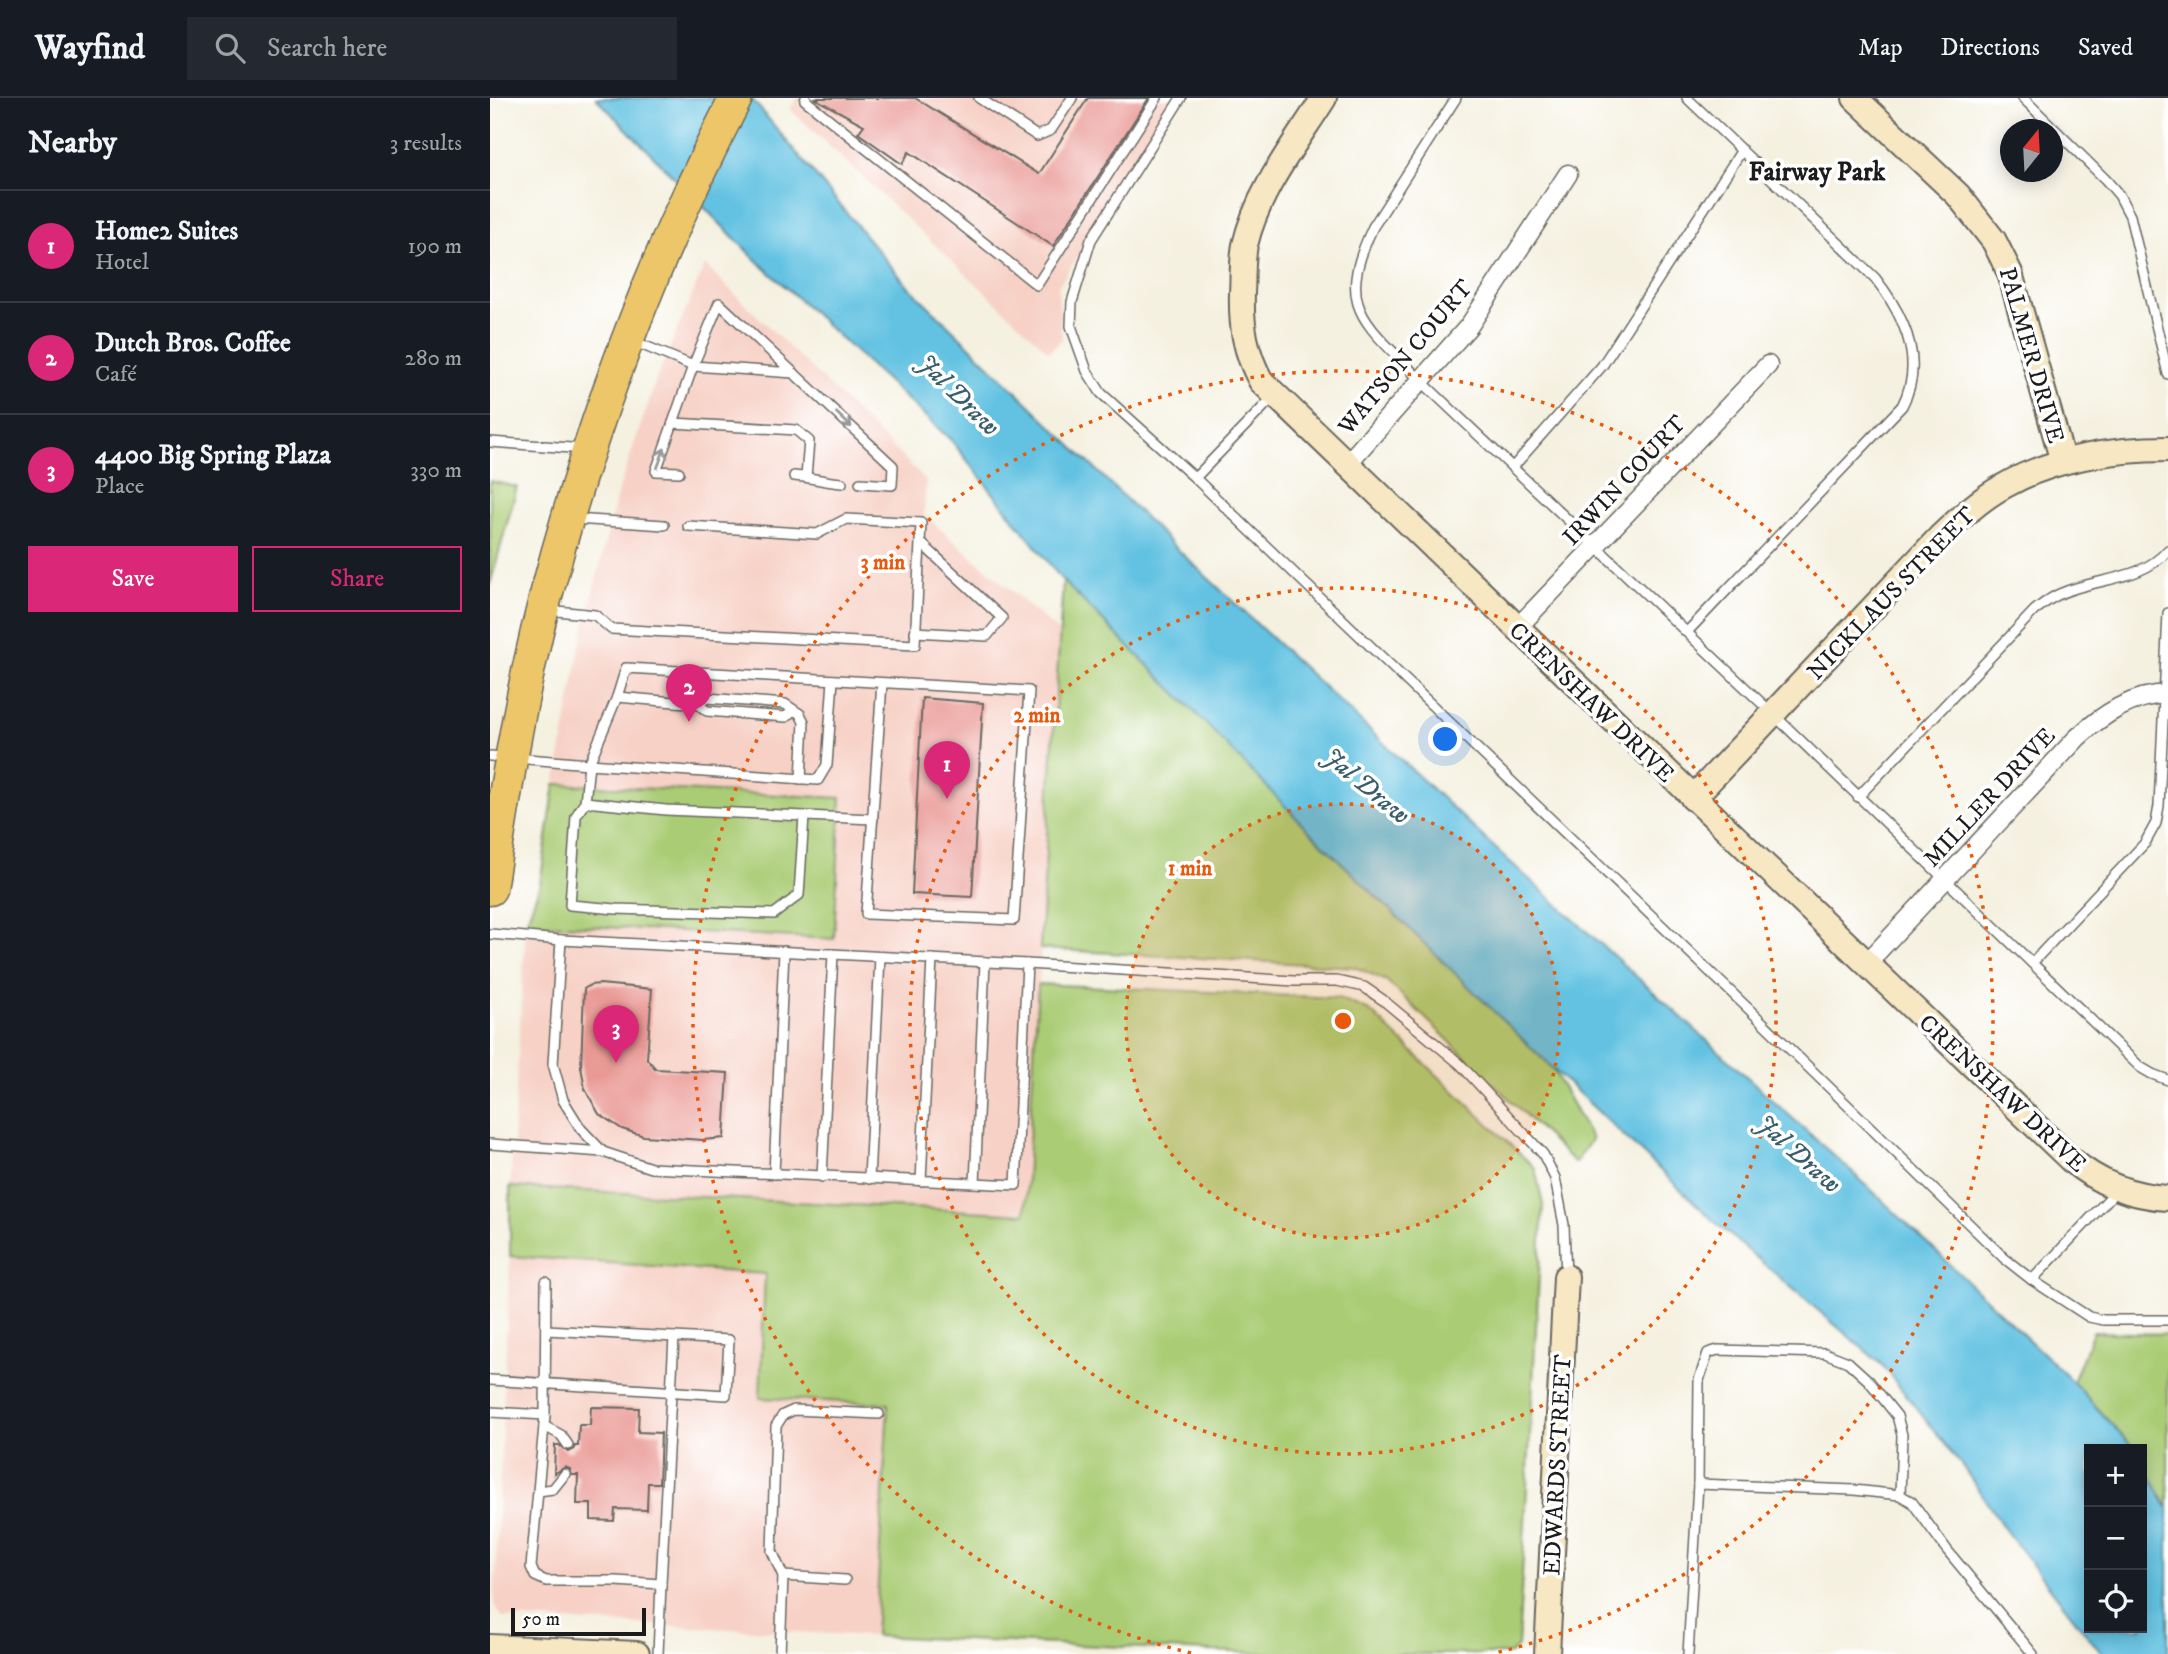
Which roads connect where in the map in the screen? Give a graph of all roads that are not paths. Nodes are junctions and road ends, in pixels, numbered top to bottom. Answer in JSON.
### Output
{"nodes":[{"id":1,"x":736,"y":98,"type":"edge"},
{"id":2,"x":806,"y":98,"type":"edge"},
{"id":3,"x":979,"y":98,"type":"edge"},
{"id":4,"x":1072,"y":98,"type":"edge"},
{"id":5,"x":1157,"y":98,"type":"edge"},
{"id":6,"x":1181,"y":98,"type":"edge"},
{"id":7,"x":1324,"y":98,"type":"edge"},
{"id":8,"x":1456,"y":98,"type":"edge"},
{"id":9,"x":1687,"y":98,"type":"edge"},
{"id":10,"x":1855,"y":98,"type":"edge"},
{"id":11,"x":2023,"y":98,"type":"edge"},
{"id":12,"x":1742,"y":150,"type":"junction"},
{"id":13,"x":1567,"y":174,"type":"dead end"},
{"id":14,"x":629,"y":340,"type":"junction"},
{"id":15,"x":1768,"y":365,"type":"dead end"},
{"id":16,"x":693,"y":366,"type":"junction"},
{"id":17,"x":794,"y":373,"type":"junction"},
{"id":18,"x":2168,"y":374,"type":"edge"},
{"id":19,"x":1421,"y":381,"type":"junction"},
{"id":20,"x":1274,"y":396,"type":"junction"},
{"id":21,"x":673,"y":423,"type":"junction"},
{"id":22,"x":490,"y":442,"type":"edge"},
{"id":23,"x":590,"y":449,"type":"junction"},
{"id":24,"x":2168,"y":449,"type":"edge"},
{"id":25,"x":2063,"y":462,"type":"junction"},
{"id":26,"x":1346,"y":465,"type":"junction"},
{"id":27,"x":1513,"y":467,"type":"junction"},
{"id":28,"x":680,"y":472,"type":"dead end"},
{"id":29,"x":794,"y":476,"type":"dead end"},
{"id":30,"x":806,"y":477,"type":"junction"},
{"id":31,"x":1195,"y":478,"type":"junction"},
{"id":32,"x":842,"y":483,"type":"dead end"},
{"id":33,"x":860,"y":484,"type":"dead end"},
{"id":34,"x":569,"y":519,"type":"junction"},
{"id":35,"x":664,"y":525,"type":"dead end"},
{"id":36,"x":688,"y":526,"type":"dead end"},
{"id":37,"x":920,"y":542,"type":"junction"},
{"id":38,"x":1596,"y":545,"type":"junction"},
{"id":39,"x":2168,"y":550,"type":"edge"},
{"id":40,"x":543,"y":610,"type":"junction"},
{"id":41,"x":2168,"y":613,"type":"edge"},
{"id":42,"x":1516,"y":629,"type":"junction"},
{"id":43,"x":915,"y":632,"type":"junction"},
{"id":44,"x":1687,"y":632,"type":"junction"},
{"id":45,"x":833,"y":680,"type":"junction"},
{"id":46,"x":882,"y":683,"type":"junction"},
{"id":47,"x":2166,"y":694,"type":"edge"},
{"id":48,"x":617,"y":696,"type":"junction"},
{"id":49,"x":1773,"y":714,"type":"junction"},
{"id":50,"x":501,"y":756,"type":"edge"},
{"id":51,"x":589,"y":764,"type":"junction"},
{"id":52,"x":801,"y":779,"type":"junction"},
{"id":53,"x":1858,"y":797,"type":"junction"},
{"id":54,"x":1693,"y":798,"type":"junction"},
{"id":55,"x":585,"y":802,"type":"junction"},
{"id":56,"x":804,"y":816,"type":"junction"},
{"id":57,"x":873,"y":819,"type":"junction"},
{"id":58,"x":1945,"y":882,"type":"junction"},
{"id":59,"x":490,"y":889,"type":"edge"},
{"id":60,"x":490,"y":934,"type":"edge"},
{"id":61,"x":561,"y":940,"type":"junction"},
{"id":62,"x":784,"y":951,"type":"junction"},
{"id":63,"x":833,"y":954,"type":"junction"},
{"id":64,"x":880,"y":957,"type":"junction"},
{"id":65,"x":932,"y":959,"type":"junction"},
{"id":66,"x":985,"y":962,"type":"junction"},
{"id":67,"x":2032,"y":963,"type":"junction"},
{"id":68,"x":1027,"y":964,"type":"junction"},
{"id":69,"x":1867,"y":964,"type":"junction"},
{"id":70,"x":2168,"y":1080,"type":"edge"},
{"id":71,"x":490,"y":1144,"type":"edge"},
{"id":72,"x":603,"y":1152,"type":"junction"},
{"id":73,"x":774,"y":1174,"type":"junction"},
{"id":74,"x":822,"y":1177,"type":"junction"},
{"id":75,"x":869,"y":1179,"type":"junction"},
{"id":76,"x":921,"y":1181,"type":"junction"},
{"id":77,"x":975,"y":1184,"type":"junction"},
{"id":78,"x":2119,"y":1189,"type":"junction"},
{"id":79,"x":2168,"y":1198,"type":"edge"},
{"id":80,"x":1566,"y":1277,"type":"joint"},
{"id":81,"x":2032,"y":1280,"type":"junction"},
{"id":82,"x":546,"y":1282,"type":"dead end"},
{"id":83,"x":2168,"y":1320,"type":"edge"},
{"id":84,"x":546,"y":1329,"type":"junction"},
{"id":85,"x":674,"y":1337,"type":"junction"},
{"id":86,"x":490,"y":1380,"type":"edge"},
{"id":87,"x":545,"y":1384,"type":"junction"},
{"id":88,"x":671,"y":1392,"type":"junction"},
{"id":89,"x":490,"y":1412,"type":"edge"},
{"id":90,"x":879,"y":1414,"type":"dead end"},
{"id":91,"x":545,"y":1415,"type":"junction"},
{"id":92,"x":544,"y":1426,"type":"junction"},
{"id":93,"x":568,"y":1445,"type":"dead end"},
{"id":94,"x":565,"y":1474,"type":"dead end"},
{"id":95,"x":1698,"y":1484,"type":"junction"},
{"id":96,"x":538,"y":1491,"type":"junction"},
{"id":97,"x":1900,"y":1494,"type":"junction"},
{"id":98,"x":783,"y":1576,"type":"junction"},
{"id":99,"x":845,"y":1580,"type":"dead end"},
{"id":100,"x":661,"y":1584,"type":"junction"},
{"id":101,"x":490,"y":1647,"type":"edge"},
{"id":102,"x":637,"y":1654,"type":"edge"},
{"id":103,"x":658,"y":1654,"type":"edge"},
{"id":104,"x":780,"y":1654,"type":"edge"},
{"id":105,"x":1548,"y":1654,"type":"edge"},
{"id":106,"x":1688,"y":1654,"type":"edge"},
{"id":107,"x":2033,"y":1654,"type":"edge"}],
"edges":[{"from":1,"to":14,"type":"highway"},
{"from":2,"to":5,"type":"lane"},
{"from":3,"to":4,"type":"lane"},
{"from":6,"to":31,"type":"lane"},
{"from":7,"to":20,"type":"street","name":"CRENSHAW DRIVE"},
{"from":8,"to":19,"type":"lane"},
{"from":9,"to":12,"type":"lane"},
{"from":10,"to":25,"type":"street","name":"PALMER DRIVE"},
{"from":11,"to":18,"type":"lane"},
{"from":12,"to":27,"type":"lane"},
{"from":12,"to":44,"type":"lane"},
{"from":13,"to":19,"type":"street","name":"WATSON COURT"},
{"from":14,"to":16,"type":"lane"},
{"from":14,"to":23,"type":"highway"},
{"from":15,"to":38,"type":"street","name":"IRWIN COURT"},
{"from":16,"to":17,"type":"lane"},
{"from":16,"to":17,"type":"lane"},
{"from":16,"to":21,"type":"lane"},
{"from":17,"to":33,"type":"lane","one_way":true},
{"from":19,"to":26,"type":"street","name":"WATSON COURT"},
{"from":19,"to":27,"type":"lane"},
{"from":20,"to":26,"type":"street","name":"CRENSHAW DRIVE"},
{"from":20,"to":31,"type":"lane"},
{"from":28,"to":21,"type":"lane","one_way":true},
{"from":21,"to":30,"type":"lane"},
{"from":22,"to":23,"type":"lane"},
{"from":23,"to":34,"type":"highway"},
{"from":24,"to":25,"type":"street","name":"NICKLAUS STREET"},
{"from":25,"to":49,"type":"street","name":"NICKLAUS STREET"},
{"from":26,"to":42,"type":"street","name":"CRENSHAW DRIVE"},
{"from":27,"to":38,"type":"lane"},
{"from":29,"to":30,"type":"lane"},
{"from":30,"to":32,"type":"lane"},
{"from":31,"to":81,"type":"lane"},
{"from":34,"to":35,"type":"lane"},
{"from":34,"to":40,"type":"highway"},
{"from":36,"to":37,"type":"lane"},
{"from":37,"to":43,"type":"lane"},
{"from":37,"to":43,"type":"lane"},
{"from":38,"to":42,"type":"street","name":"IRWIN COURT"},
{"from":38,"to":44,"type":"lane"},
{"from":39,"to":53,"type":"lane"},
{"from":40,"to":43,"type":"lane"},
{"from":40,"to":50,"type":"highway"},
{"from":41,"to":47,"type":"lane"},
{"from":42,"to":54,"type":"street","name":"CRENSHAW DRIVE"},
{"from":44,"to":49,"type":"lane"},
{"from":45,"to":46,"type":"lane"},
{"from":45,"to":48,"type":"lane"},
{"from":45,"to":52,"type":"lane"},
{"from":46,"to":57,"type":"lane"},
{"from":46,"to":57,"type":"lane"},
{"from":47,"to":58,"type":"street","name":"MILLER DRIVE"},
{"from":47,"to":67,"type":"lane"},
{"from":48,"to":51,"type":"lane"},
{"from":48,"to":52,"type":"lane"},
{"from":49,"to":53,"type":"lane"},
{"from":49,"to":54,"type":"street","name":"NICKLAUS STREET"},
{"from":50,"to":51,"type":"lane"},
{"from":50,"to":59,"type":"highway"},
{"from":51,"to":52,"type":"lane"},
{"from":51,"to":55,"type":"lane"},
{"from":53,"to":58,"type":"lane"},
{"from":54,"to":69,"type":"street","name":"CRENSHAW DRIVE"},
{"from":55,"to":56,"type":"lane"},
{"from":55,"to":56,"type":"lane"},
{"from":56,"to":57,"type":"lane"},
{"from":58,"to":67,"type":"lane"},
{"from":58,"to":69,"type":"street","name":"MILLER DRIVE"},
{"from":60,"to":61,"type":"lane"},
{"from":61,"to":62,"type":"lane"},
{"from":61,"to":72,"type":"lane"},
{"from":62,"to":63,"type":"lane"},
{"from":62,"to":73,"type":"lane"},
{"from":63,"to":64,"type":"lane"},
{"from":63,"to":74,"type":"lane"},
{"from":64,"to":65,"type":"lane"},
{"from":64,"to":75,"type":"lane"},
{"from":65,"to":66,"type":"lane"},
{"from":65,"to":76,"type":"lane"},
{"from":66,"to":68,"type":"lane"},
{"from":66,"to":77,"type":"lane"},
{"from":67,"to":70,"type":"lane"},
{"from":68,"to":77,"type":"lane"},
{"from":68,"to":80,"type":"lane"},
{"from":69,"to":78,"type":"street","name":"CRENSHAW DRIVE"},
{"from":71,"to":72,"type":"lane"},
{"from":72,"to":73,"type":"lane"},
{"from":73,"to":74,"type":"lane"},
{"from":74,"to":75,"type":"lane"},
{"from":75,"to":76,"type":"lane"},
{"from":76,"to":77,"type":"lane"},
{"from":78,"to":79,"type":"street","name":"CRENSHAW DRIVE"},
{"from":78,"to":81,"type":"lane"},
{"from":80,"to":105,"type":"street","name":"EDWARDS STREET"},
{"from":81,"to":83,"type":"lane"},
{"from":82,"to":84,"type":"lane"},
{"from":84,"to":85,"type":"lane"},
{"from":84,"to":87,"type":"lane"},
{"from":85,"to":88,"type":"lane"},
{"from":85,"to":88,"type":"lane"},
{"from":86,"to":87,"type":"lane"},
{"from":87,"to":88,"type":"lane"},
{"from":87,"to":91,"type":"lane"},
{"from":88,"to":100,"type":"lane"},
{"from":89,"to":91,"type":"lane"},
{"from":90,"to":98,"type":"lane"},
{"from":91,"to":92,"type":"lane"},
{"from":92,"to":93,"type":"lane"},
{"from":92,"to":96,"type":"lane"},
{"from":94,"to":96,"type":"lane"},
{"from":95,"to":97,"type":"lane"},
{"from":95,"to":97,"type":"lane"},
{"from":95,"to":106,"type":"lane"},
{"from":96,"to":100,"type":"lane"},
{"from":97,"to":107,"type":"lane"},
{"from":98,"to":99,"type":"lane"},
{"from":98,"to":104,"type":"lane"},
{"from":100,"to":103,"type":"lane"},
{"from":101,"to":102,"type":"street"}]}
